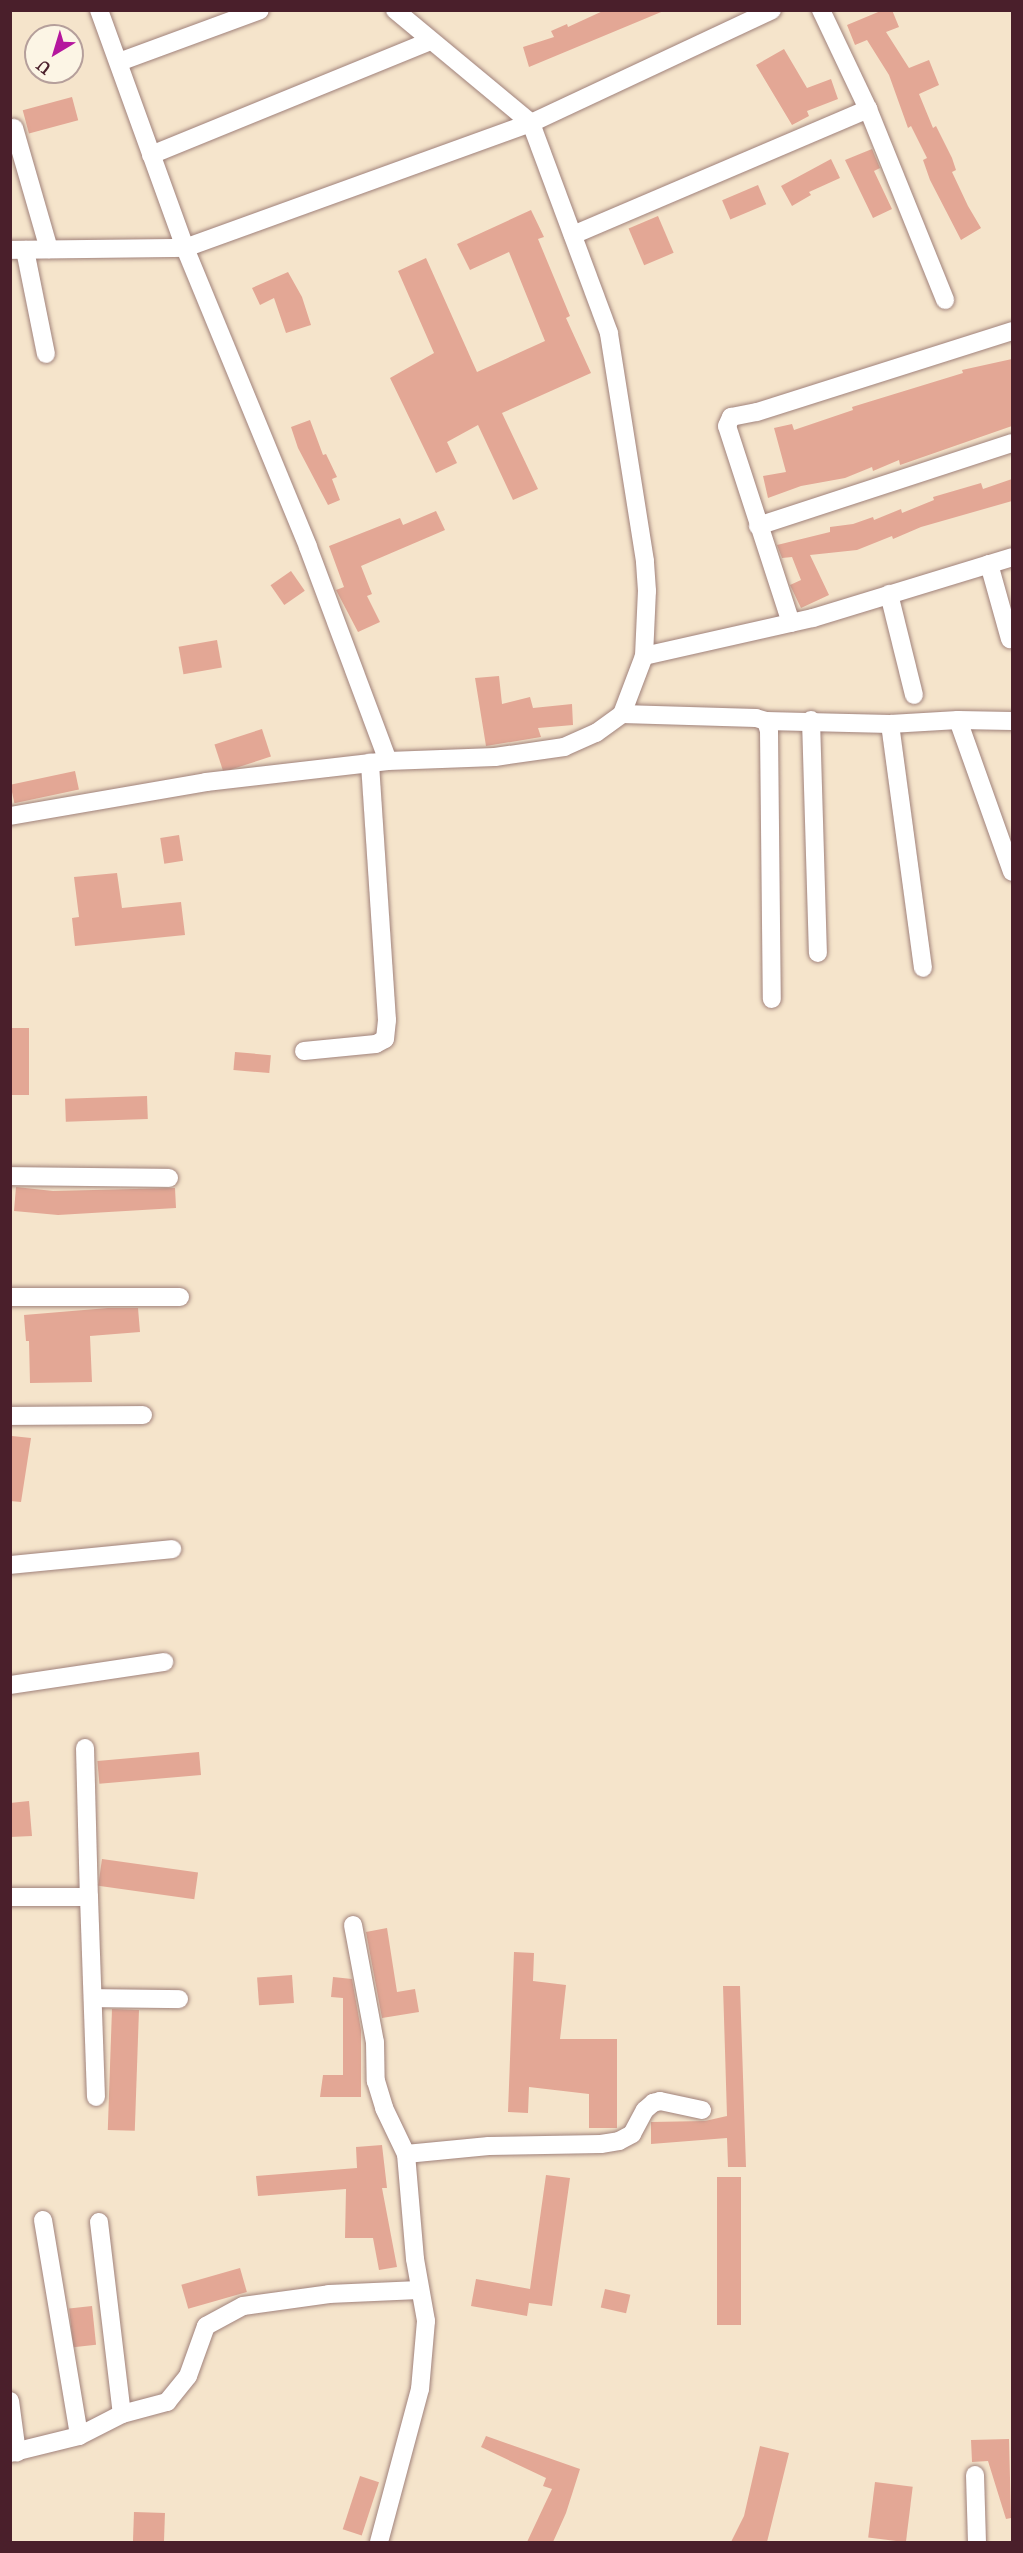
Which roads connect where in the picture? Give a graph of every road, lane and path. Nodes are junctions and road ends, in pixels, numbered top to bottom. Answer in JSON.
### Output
{"nodes":[{"id":1,"x":99,"y":10,"type":"edge"},
{"id":2,"x":261,"y":10,"type":"edge"},
{"id":3,"x":395,"y":10,"type":"edge"},
{"id":4,"x":772,"y":10,"type":"edge"},
{"id":5,"x":821,"y":10,"type":"edge"},
{"id":6,"x":431,"y":41,"type":"junction"},
{"id":7,"x":119,"y":62,"type":"junction"},
{"id":8,"x":868,"y":109,"type":"junction"},
{"id":9,"x":531,"y":123,"type":"junction"},
{"id":10,"x":14,"y":128,"type":"dead end"},
{"id":11,"x":151,"y":155,"type":"junction"},
{"id":12,"x":573,"y":235,"type":"junction"},
{"id":13,"x":185,"y":248,"type":"junction"},
{"id":14,"x":49,"y":249,"type":"junction"},
{"id":15,"x":18,"y":250,"type":"edge"},
{"id":16,"x":945,"y":300,"type":"dead end"},
{"id":17,"x":1012,"y":331,"type":"edge"},
{"id":18,"x":46,"y":354,"type":"dead end"},
{"id":19,"x":1012,"y":443,"type":"edge"},
{"id":20,"x":758,"y":526,"type":"junction"},
{"id":21,"x":1012,"y":557,"type":"edge"},
{"id":22,"x":989,"y":564,"type":"junction"},
{"id":23,"x":889,"y":594,"type":"junction"},
{"id":24,"x":791,"y":623,"type":"junction"},
{"id":25,"x":1010,"y":639,"type":"dead end"},
{"id":26,"x":644,"y":656,"type":"junction"},
{"id":27,"x":914,"y":694,"type":"dead end"},
{"id":28,"x":622,"y":714,"type":"junction"},
{"id":29,"x":811,"y":720,"type":"junction"},
{"id":30,"x":958,"y":720,"type":"junction"},
{"id":31,"x":766,"y":721,"type":"junction"},
{"id":32,"x":1012,"y":722,"type":"edge"},
{"id":33,"x":890,"y":724,"type":"junction"},
{"id":34,"x":379,"y":762,"type":"junction"},
{"id":35,"x":10,"y":816,"type":"edge"},
{"id":36,"x":1012,"y":872,"type":"edge"},
{"id":37,"x":818,"y":953,"type":"dead end"},
{"id":38,"x":923,"y":968,"type":"dead end"},
{"id":39,"x":772,"y":999,"type":"dead end"},
{"id":40,"x":304,"y":1051,"type":"dead end"},
{"id":41,"x":10,"y":1176,"type":"edge"},
{"id":42,"x":169,"y":1178,"type":"dead end"},
{"id":43,"x":10,"y":1297,"type":"edge"},
{"id":44,"x":180,"y":1297,"type":"dead end"},
{"id":45,"x":143,"y":1415,"type":"dead end"},
{"id":46,"x":10,"y":1416,"type":"edge"},
{"id":47,"x":172,"y":1549,"type":"dead end"},
{"id":48,"x":10,"y":1565,"type":"edge"},
{"id":49,"x":164,"y":1662,"type":"dead end"},
{"id":50,"x":10,"y":1685,"type":"edge"},
{"id":51,"x":85,"y":1748,"type":"dead end"},
{"id":52,"x":10,"y":1897,"type":"edge"},
{"id":53,"x":89,"y":1897,"type":"junction"},
{"id":54,"x":353,"y":1925,"type":"dead end"},
{"id":55,"x":93,"y":1998,"type":"junction"},
{"id":56,"x":179,"y":1999,"type":"dead end"},
{"id":57,"x":96,"y":2097,"type":"dead end"},
{"id":58,"x":702,"y":2110,"type":"dead end"},
{"id":59,"x":406,"y":2154,"type":"junction"},
{"id":60,"x":43,"y":2220,"type":"dead end"},
{"id":61,"x":99,"y":2222,"type":"dead end"},
{"id":62,"x":419,"y":2290,"type":"junction"},
{"id":63,"x":10,"y":2401,"type":"edge"},
{"id":64,"x":122,"y":2414,"type":"junction"},
{"id":65,"x":78,"y":2436,"type":"junction"},
{"id":66,"x":14,"y":2453,"type":"edge"},
{"id":67,"x":975,"y":2475,"type":"dead end"},
{"id":68,"x":379,"y":2542,"type":"edge"},
{"id":69,"x":977,"y":2542,"type":"edge"}],
"edges":[{"from":1,"to":7,"type":"street"},
{"from":2,"to":7,"type":"street"},
{"from":3,"to":6,"type":"street"},
{"from":4,"to":9,"type":"street"},
{"from":5,"to":8,"type":"street"},
{"from":6,"to":9,"type":"street"},
{"from":6,"to":11,"type":"street"},
{"from":7,"to":11,"type":"street"},
{"from":8,"to":12,"type":"street"},
{"from":8,"to":16,"type":"street"},
{"from":9,"to":12,"type":"street"},
{"from":9,"to":13,"type":"street"},
{"from":10,"to":14,"type":"street"},
{"from":11,"to":13,"type":"street"},
{"from":12,"to":26,"type":"street"},
{"from":13,"to":14,"type":"street"},
{"from":13,"to":34,"type":"street"},
{"from":14,"to":15,"type":"street"},
{"from":15,"to":18,"type":"street"},
{"from":17,"to":20,"type":"street"},
{"from":19,"to":20,"type":"street"},
{"from":20,"to":24,"type":"street"},
{"from":21,"to":22,"type":"street"},
{"from":22,"to":23,"type":"street"},
{"from":22,"to":25,"type":"street"},
{"from":23,"to":24,"type":"street"},
{"from":23,"to":27,"type":"street"},
{"from":24,"to":26,"type":"street"},
{"from":26,"to":28,"type":"street"},
{"from":28,"to":31,"type":"street"},
{"from":28,"to":34,"type":"street"},
{"from":29,"to":31,"type":"street"},
{"from":29,"to":33,"type":"street"},
{"from":29,"to":37,"type":"street"},
{"from":30,"to":32,"type":"street"},
{"from":30,"to":33,"type":"street"},
{"from":30,"to":36,"type":"street"},
{"from":31,"to":39,"type":"street"},
{"from":33,"to":38,"type":"street"},
{"from":34,"to":35,"type":"street"},
{"from":34,"to":40,"type":"street"},
{"from":41,"to":42,"type":"street"},
{"from":43,"to":44,"type":"street"},
{"from":45,"to":46,"type":"street"},
{"from":47,"to":48,"type":"street"},
{"from":49,"to":50,"type":"street"},
{"from":51,"to":53,"type":"street"},
{"from":52,"to":53,"type":"street"},
{"from":53,"to":55,"type":"street"},
{"from":54,"to":59,"type":"street"},
{"from":55,"to":56,"type":"street"},
{"from":55,"to":57,"type":"street"},
{"from":58,"to":59,"type":"street"},
{"from":59,"to":62,"type":"street"},
{"from":60,"to":65,"type":"street"},
{"from":61,"to":64,"type":"street"},
{"from":62,"to":64,"type":"street"},
{"from":62,"to":68,"type":"street"},
{"from":63,"to":66,"type":"street"},
{"from":64,"to":65,"type":"street"},
{"from":65,"to":66,"type":"street"},
{"from":67,"to":69,"type":"street"}]}
